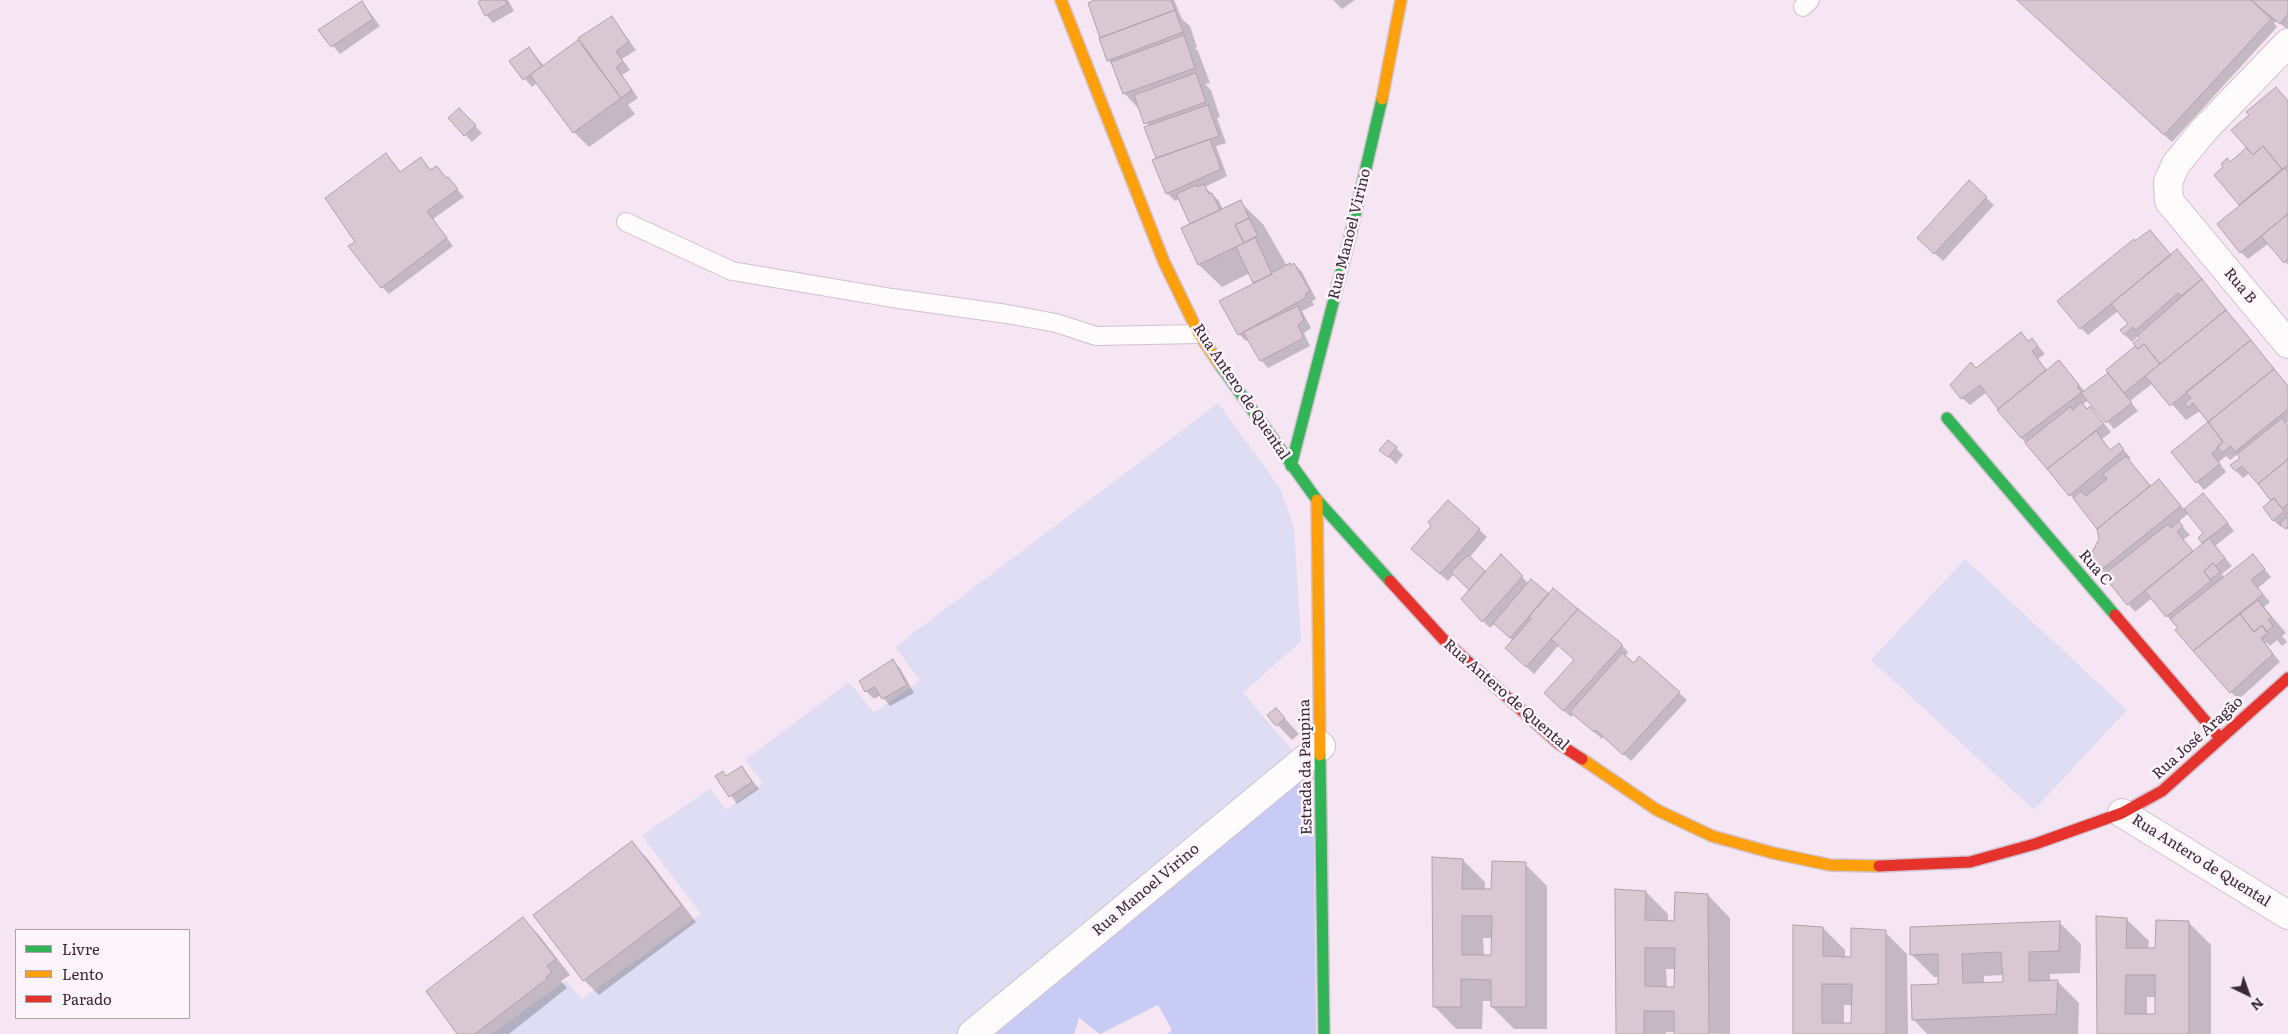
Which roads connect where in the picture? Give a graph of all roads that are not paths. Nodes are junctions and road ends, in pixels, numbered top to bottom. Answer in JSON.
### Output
{"nodes":[{"id":1,"x":1060,"y":0,"type":"edge"},
{"id":2,"x":1401,"y":0,"type":"edge"},
{"id":3,"x":2288,"y":43,"type":"edge"},
{"id":4,"x":626,"y":222,"type":"dead end"},
{"id":5,"x":1199,"y":334,"type":"junction"},
{"id":6,"x":2288,"y":344,"type":"edge"},
{"id":7,"x":1947,"y":418,"type":"dead end"},
{"id":8,"x":1291,"y":466,"type":"junction"},
{"id":9,"x":1317,"y":500,"type":"junction"},
{"id":10,"x":2288,"y":678,"type":"edge"},
{"id":11,"x":2220,"y":738,"type":"junction"},
{"id":12,"x":1320,"y":746,"type":"junction"},
{"id":13,"x":2122,"y":813,"type":"junction"},
{"id":14,"x":2288,"y":915,"type":"edge"},
{"id":15,"x":972,"y":1034,"type":"edge"},
{"id":16,"x":1324,"y":1034,"type":"edge"}],
"edges":[{"from":1,"to":5,"type":"street","name":"Rua Antero de Quental"},
{"from":2,"to":8,"type":"street","name":"Rua Manoel Virino"},
{"from":3,"to":6,"type":"street","name":"Rua B"},
{"from":4,"to":5,"type":"lane"},
{"from":5,"to":8,"type":"street","name":"Rua Antero de Quental"},
{"from":7,"to":11,"type":"street","name":"Rua C"},
{"from":8,"to":9,"type":"street","name":"Rua Antero de Quental"},
{"from":9,"to":12,"type":"street","name":"Estrada da Paupina"},
{"from":9,"to":13,"type":"street","name":"Rua Antero de Quental"},
{"from":10,"to":11,"type":"street","name":"Rua José Aragão"},
{"from":11,"to":13,"type":"street","name":"Rua José Aragão"},
{"from":12,"to":15,"type":"street","name":"Rua Manoel Virino"},
{"from":12,"to":16,"type":"street","name":"Estrada da Paupina"},
{"from":13,"to":14,"type":"street","name":"Rua Antero de Quental"}]}
